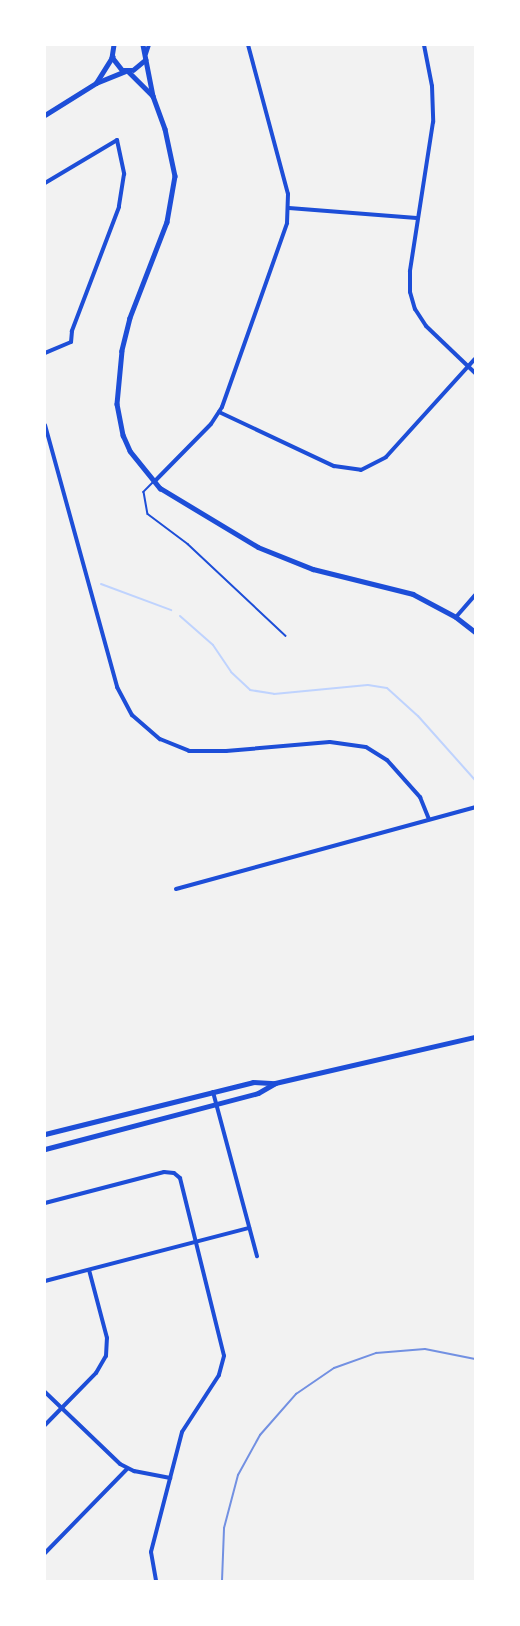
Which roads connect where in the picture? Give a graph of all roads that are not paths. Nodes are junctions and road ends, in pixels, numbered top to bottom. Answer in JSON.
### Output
{"nodes":[{"id":1,"x":113,"y":45,"type":"edge"},
{"id":2,"x":143,"y":45,"type":"edge"},
{"id":3,"x":149,"y":45,"type":"edge"},
{"id":4,"x":248,"y":45,"type":"edge"},
{"id":5,"x":424,"y":45,"type":"edge"},
{"id":6,"x":112,"y":54,"type":"junction"},
{"id":7,"x":146,"y":55,"type":"junction"},
{"id":8,"x":126,"y":71,"type":"junction"},
{"id":9,"x":96,"y":83,"type":"junction"},
{"id":10,"x":153,"y":96,"type":"junction"},
{"id":11,"x":45,"y":115,"type":"edge"},
{"id":12,"x":45,"y":183,"type":"edge"},
{"id":13,"x":289,"y":208,"type":"junction"},
{"id":14,"x":417,"y":218,"type":"junction"},
{"id":15,"x":45,"y":353,"type":"edge"},
{"id":16,"x":475,"y":359,"type":"edge"},
{"id":17,"x":468,"y":367,"type":"junction"},
{"id":18,"x":475,"y":373,"type":"edge"},
{"id":19,"x":219,"y":412,"type":"junction"},
{"id":20,"x":45,"y":425,"type":"edge"},
{"id":21,"x":153,"y":483,"type":"junction"},
{"id":22,"x":475,"y":595,"type":"edge"},
{"id":23,"x":456,"y":617,"type":"junction"},
{"id":24,"x":475,"y":632,"type":"edge"},
{"id":25,"x":285,"y":636,"type":"dead end"},
{"id":26,"x":475,"y":807,"type":"edge"},
{"id":27,"x":429,"y":819,"type":"junction"},
{"id":28,"x":176,"y":889,"type":"dead end"},
{"id":29,"x":475,"y":1037,"type":"edge"},
{"id":30,"x":275,"y":1083,"type":"junction"},
{"id":31,"x":213,"y":1091,"type":"junction"},
{"id":32,"x":216,"y":1104,"type":"junction"},
{"id":33,"x":45,"y":1134,"type":"edge"},
{"id":34,"x":45,"y":1149,"type":"edge"},
{"id":35,"x":45,"y":1203,"type":"edge"},
{"id":36,"x":249,"y":1228,"type":"junction"},
{"id":37,"x":197,"y":1241,"type":"junction"},
{"id":38,"x":256,"y":1256,"type":"dead end"},
{"id":39,"x":89,"y":1270,"type":"junction"},
{"id":40,"x":45,"y":1281,"type":"edge"},
{"id":41,"x":45,"y":1392,"type":"edge"},
{"id":42,"x":61,"y":1408,"type":"junction"},
{"id":43,"x":45,"y":1425,"type":"edge"},
{"id":44,"x":128,"y":1468,"type":"junction"},
{"id":45,"x":170,"y":1478,"type":"junction"},
{"id":46,"x":45,"y":1553,"type":"edge"},
{"id":47,"x":156,"y":1581,"type":"edge"}],
"edges":[{"from":1,"to":6,"type":"street"},
{"from":2,"to":7,"type":"street"},
{"from":3,"to":7,"type":"street"},
{"from":4,"to":13,"type":"street"},
{"from":5,"to":14,"type":"street"},
{"from":6,"to":8,"type":"street"},
{"from":6,"to":9,"type":"street"},
{"from":7,"to":8,"type":"street"},
{"from":7,"to":10,"type":"street"},
{"from":8,"to":9,"type":"street"},
{"from":8,"to":10,"type":"street"},
{"from":9,"to":11,"type":"street"},
{"from":10,"to":21,"type":"street"},
{"from":12,"to":15,"type":"street"},
{"from":13,"to":14,"type":"street"},
{"from":13,"to":19,"type":"street"},
{"from":14,"to":17,"type":"street"},
{"from":16,"to":17,"type":"street"},
{"from":17,"to":18,"type":"street"},
{"from":17,"to":19,"type":"street"},
{"from":19,"to":21,"type":"street"},
{"from":20,"to":27,"type":"street"},
{"from":21,"to":23,"type":"street"},
{"from":21,"to":25,"type":"lane"},
{"from":22,"to":23,"type":"street"},
{"from":23,"to":24,"type":"street"},
{"from":26,"to":27,"type":"street"},
{"from":27,"to":28,"type":"street"},
{"from":29,"to":30,"type":"main road"},
{"from":30,"to":31,"type":"main road"},
{"from":30,"to":32,"type":"main road"},
{"from":31,"to":32,"type":"street"},
{"from":31,"to":33,"type":"main road"},
{"from":32,"to":34,"type":"main road"},
{"from":32,"to":36,"type":"street"},
{"from":35,"to":37,"type":"street"},
{"from":36,"to":37,"type":"street"},
{"from":36,"to":38,"type":"street"},
{"from":37,"to":39,"type":"street"},
{"from":37,"to":45,"type":"street"},
{"from":39,"to":40,"type":"street"},
{"from":39,"to":42,"type":"street"},
{"from":41,"to":42,"type":"street"},
{"from":42,"to":43,"type":"street"},
{"from":42,"to":44,"type":"street"},
{"from":44,"to":45,"type":"street"},
{"from":44,"to":46,"type":"street"},
{"from":45,"to":47,"type":"street"}]}
